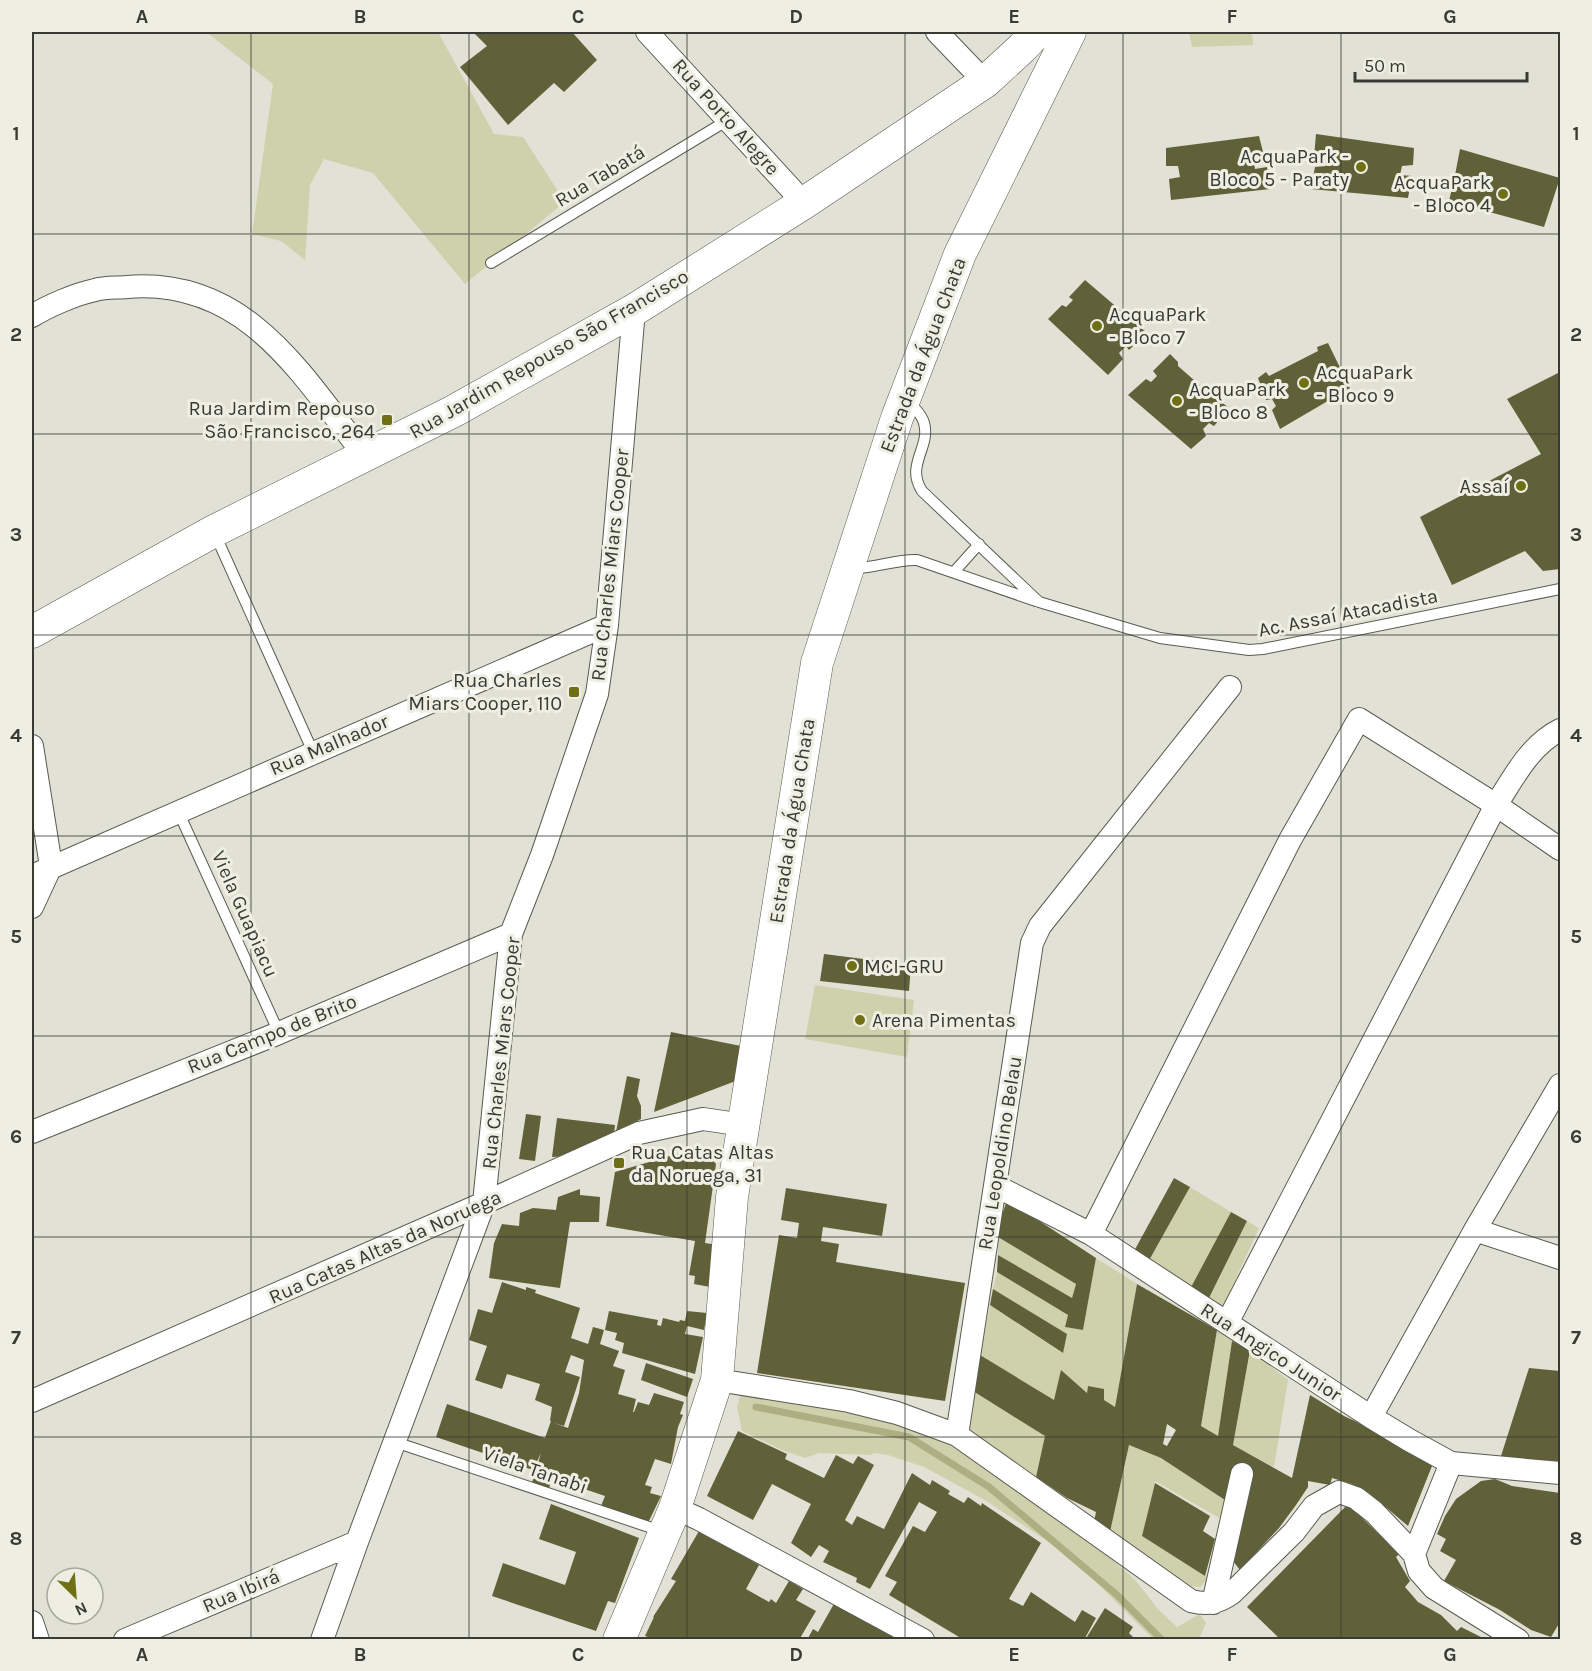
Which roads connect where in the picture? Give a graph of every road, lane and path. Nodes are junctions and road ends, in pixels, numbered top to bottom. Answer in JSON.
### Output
{"nodes":[{"id":1,"x":647,"y":32,"type":"edge"},
{"id":2,"x":937,"y":32,"type":"edge"},
{"id":3,"x":1037,"y":32,"type":"edge"},
{"id":4,"x":1070,"y":32,"type":"edge"},
{"id":5,"x":985,"y":82,"type":"junction"},
{"id":6,"x":728,"y":120,"type":"junction"},
{"id":7,"x":804,"y":203,"type":"junction"},
{"id":8,"x":491,"y":262,"type":"dead end"},
{"id":9,"x":34,"y":308,"type":"edge"},
{"id":10,"x":634,"y":310,"type":"junction"},
{"id":11,"x":905,"y":397,"type":"junction"},
{"id":12,"x":365,"y":456,"type":"junction"},
{"id":13,"x":214,"y":531,"type":"junction"},
{"id":14,"x":979,"y":544,"type":"junction"},
{"id":15,"x":848,"y":568,"type":"junction"},
{"id":16,"x":954,"y":572,"type":"junction"},
{"id":17,"x":1560,"y":589,"type":"edge"},
{"id":18,"x":1039,"y":602,"type":"junction"},
{"id":19,"x":607,"y":625,"type":"junction"},
{"id":20,"x":32,"y":632,"type":"edge"},
{"id":21,"x":1230,"y":687,"type":"dead end"},
{"id":22,"x":1560,"y":730,"type":"edge"},
{"id":23,"x":32,"y":746,"type":"edge"},
{"id":24,"x":313,"y":753,"type":"junction"},
{"id":25,"x":1496,"y":805,"type":"junction"},
{"id":26,"x":178,"y":811,"type":"junction"},
{"id":27,"x":1560,"y":849,"type":"edge"},
{"id":28,"x":41,"y":871,"type":"edge"},
{"id":29,"x":32,"y":907,"type":"edge"},
{"id":30,"x":512,"y":934,"type":"junction"},
{"id":31,"x":279,"y":1033,"type":"junction"},
{"id":32,"x":1560,"y":1085,"type":"edge"},
{"id":33,"x":744,"y":1125,"type":"junction"},
{"id":34,"x":32,"y":1131,"type":"edge"},
{"id":35,"x":996,"y":1186,"type":"junction"},
{"id":36,"x":484,"y":1203,"type":"junction"},
{"id":37,"x":1475,"y":1230,"type":"junction"},
{"id":38,"x":1091,"y":1234,"type":"junction"},
{"id":39,"x":1560,"y":1258,"type":"edge"},
{"id":40,"x":1227,"y":1323,"type":"junction"},
{"id":41,"x":717,"y":1380,"type":"junction"},
{"id":42,"x":32,"y":1401,"type":"edge"},
{"id":43,"x":1371,"y":1417,"type":"junction"},
{"id":44,"x":957,"y":1435,"type":"junction"},
{"id":45,"x":394,"y":1442,"type":"junction"},
{"id":46,"x":1451,"y":1463,"type":"junction"},
{"id":47,"x":1560,"y":1473,"type":"edge"},
{"id":48,"x":1242,"y":1474,"type":"dead end"},
{"id":49,"x":670,"y":1520,"type":"junction"},
{"id":50,"x":357,"y":1542,"type":"junction"},
{"id":51,"x":1414,"y":1554,"type":"junction"},
{"id":52,"x":1213,"y":1604,"type":"junction"},
{"id":53,"x":32,"y":1622,"type":"edge"},
{"id":54,"x":38,"y":1640,"type":"edge"},
{"id":55,"x":125,"y":1640,"type":"edge"},
{"id":56,"x":322,"y":1640,"type":"edge"},
{"id":57,"x":619,"y":1640,"type":"edge"},
{"id":58,"x":923,"y":1640,"type":"edge"},
{"id":59,"x":1518,"y":1640,"type":"edge"}],
"edges":[{"from":1,"to":6,"type":"street","name":"Rua Porto Alegre"},
{"from":2,"to":5,"type":"street"},
{"from":3,"to":5,"type":"street","name":"Rua Jardim Repouso São Francisco"},
{"from":4,"to":11,"type":"street","name":"Estrada da Água Chata"},
{"from":5,"to":7,"type":"street","name":"Rua Jardim Repouso São Francisco"},
{"from":6,"to":7,"type":"street","name":"Rua Porto Alegre"},
{"from":6,"to":8,"type":"lane","name":"Rua Tabatá"},
{"from":7,"to":10,"type":"street","name":"Rua Jardim Repouso São Francisco"},
{"from":9,"to":12,"type":"street"},
{"from":10,"to":12,"type":"street","name":"Rua Jardim Repouso São Francisco"},
{"from":10,"to":19,"type":"street","name":"Rua Charles Miars Cooper"},
{"from":11,"to":14,"type":"lane","name":"Ac. Assaí Atacadista"},
{"from":11,"to":15,"type":"street","name":"Estrada da Água Chata"},
{"from":12,"to":13,"type":"street","name":"Rua Jardim Repouso São Francisco"},
{"from":13,"to":20,"type":"street","name":"Rua Jardim Repouso São Francisco"},
{"from":13,"to":24,"type":"lane"},
{"from":14,"to":16,"type":"lane"},
{"from":14,"to":18,"type":"lane","name":"Ac. Assaí Atacadista"},
{"from":15,"to":16,"type":"lane","name":"Ac. Assaí Atacadista"},
{"from":15,"to":33,"type":"street","name":"Estrada da Água Chata"},
{"from":16,"to":18,"type":"lane","name":"Ac. Assaí Atacadista"},
{"from":17,"to":18,"type":"lane","name":"Ac. Assaí Atacadista"},
{"from":19,"to":24,"type":"street","name":"Rua Malhador"},
{"from":19,"to":30,"type":"street","name":"Rua Charles Miars Cooper"},
{"from":21,"to":35,"type":"street","name":"Rua Leopoldino Belau"},
{"from":22,"to":25,"type":"street"},
{"from":23,"to":28,"type":"street"},
{"from":24,"to":26,"type":"street","name":"Rua Malhador"},
{"from":25,"to":27,"type":"street"},
{"from":25,"to":38,"type":"street"},
{"from":25,"to":40,"type":"street"},
{"from":26,"to":28,"type":"street","name":"Rua Malhador"},
{"from":26,"to":31,"type":"lane","name":"Viela Guapiacu"},
{"from":28,"to":29,"type":"street"},
{"from":30,"to":31,"type":"street","name":"Rua Campo de Brito"},
{"from":30,"to":36,"type":"street","name":"Rua Charles Miars Cooper"},
{"from":31,"to":34,"type":"street","name":"Rua Campo de Brito"},
{"from":32,"to":37,"type":"street"},
{"from":33,"to":36,"type":"street","name":"Rua Catas Altas da Noruega"},
{"from":33,"to":41,"type":"street","name":"Estrada da Água Chata"},
{"from":35,"to":38,"type":"street","name":"Rua Angico Junior"},
{"from":35,"to":44,"type":"street","name":"Rua Leopoldino Belau"},
{"from":36,"to":42,"type":"street","name":"Rua Catas Altas da Noruega"},
{"from":36,"to":45,"type":"street","name":"Rua Charles Miars Cooper"},
{"from":37,"to":39,"type":"street"},
{"from":37,"to":43,"type":"street"},
{"from":38,"to":40,"type":"street","name":"Rua Angico Junior"},
{"from":40,"to":43,"type":"street","name":"Rua Angico Junior"},
{"from":41,"to":44,"type":"street"},
{"from":41,"to":49,"type":"street","name":"Estrada da Água Chata"},
{"from":43,"to":46,"type":"street","name":"Rua Angico Junior"},
{"from":44,"to":52,"type":"street"},
{"from":45,"to":49,"type":"lane","name":"Viela Tanabi"},
{"from":45,"to":50,"type":"street","name":"Rua Charles Miars Cooper"},
{"from":46,"to":47,"type":"street","name":"Rua Angico Junior"},
{"from":46,"to":51,"type":"street"},
{"from":48,"to":52,"type":"street"},
{"from":49,"to":57,"type":"street","name":"Estrada da Água Chata"},
{"from":49,"to":58,"type":"street"},
{"from":50,"to":55,"type":"street","name":"Rua Ibirá"},
{"from":50,"to":56,"type":"street","name":"Rua Charles Miars Cooper"},
{"from":51,"to":52,"type":"street"},
{"from":51,"to":59,"type":"street"},
{"from":53,"to":54,"type":"street"}]}
